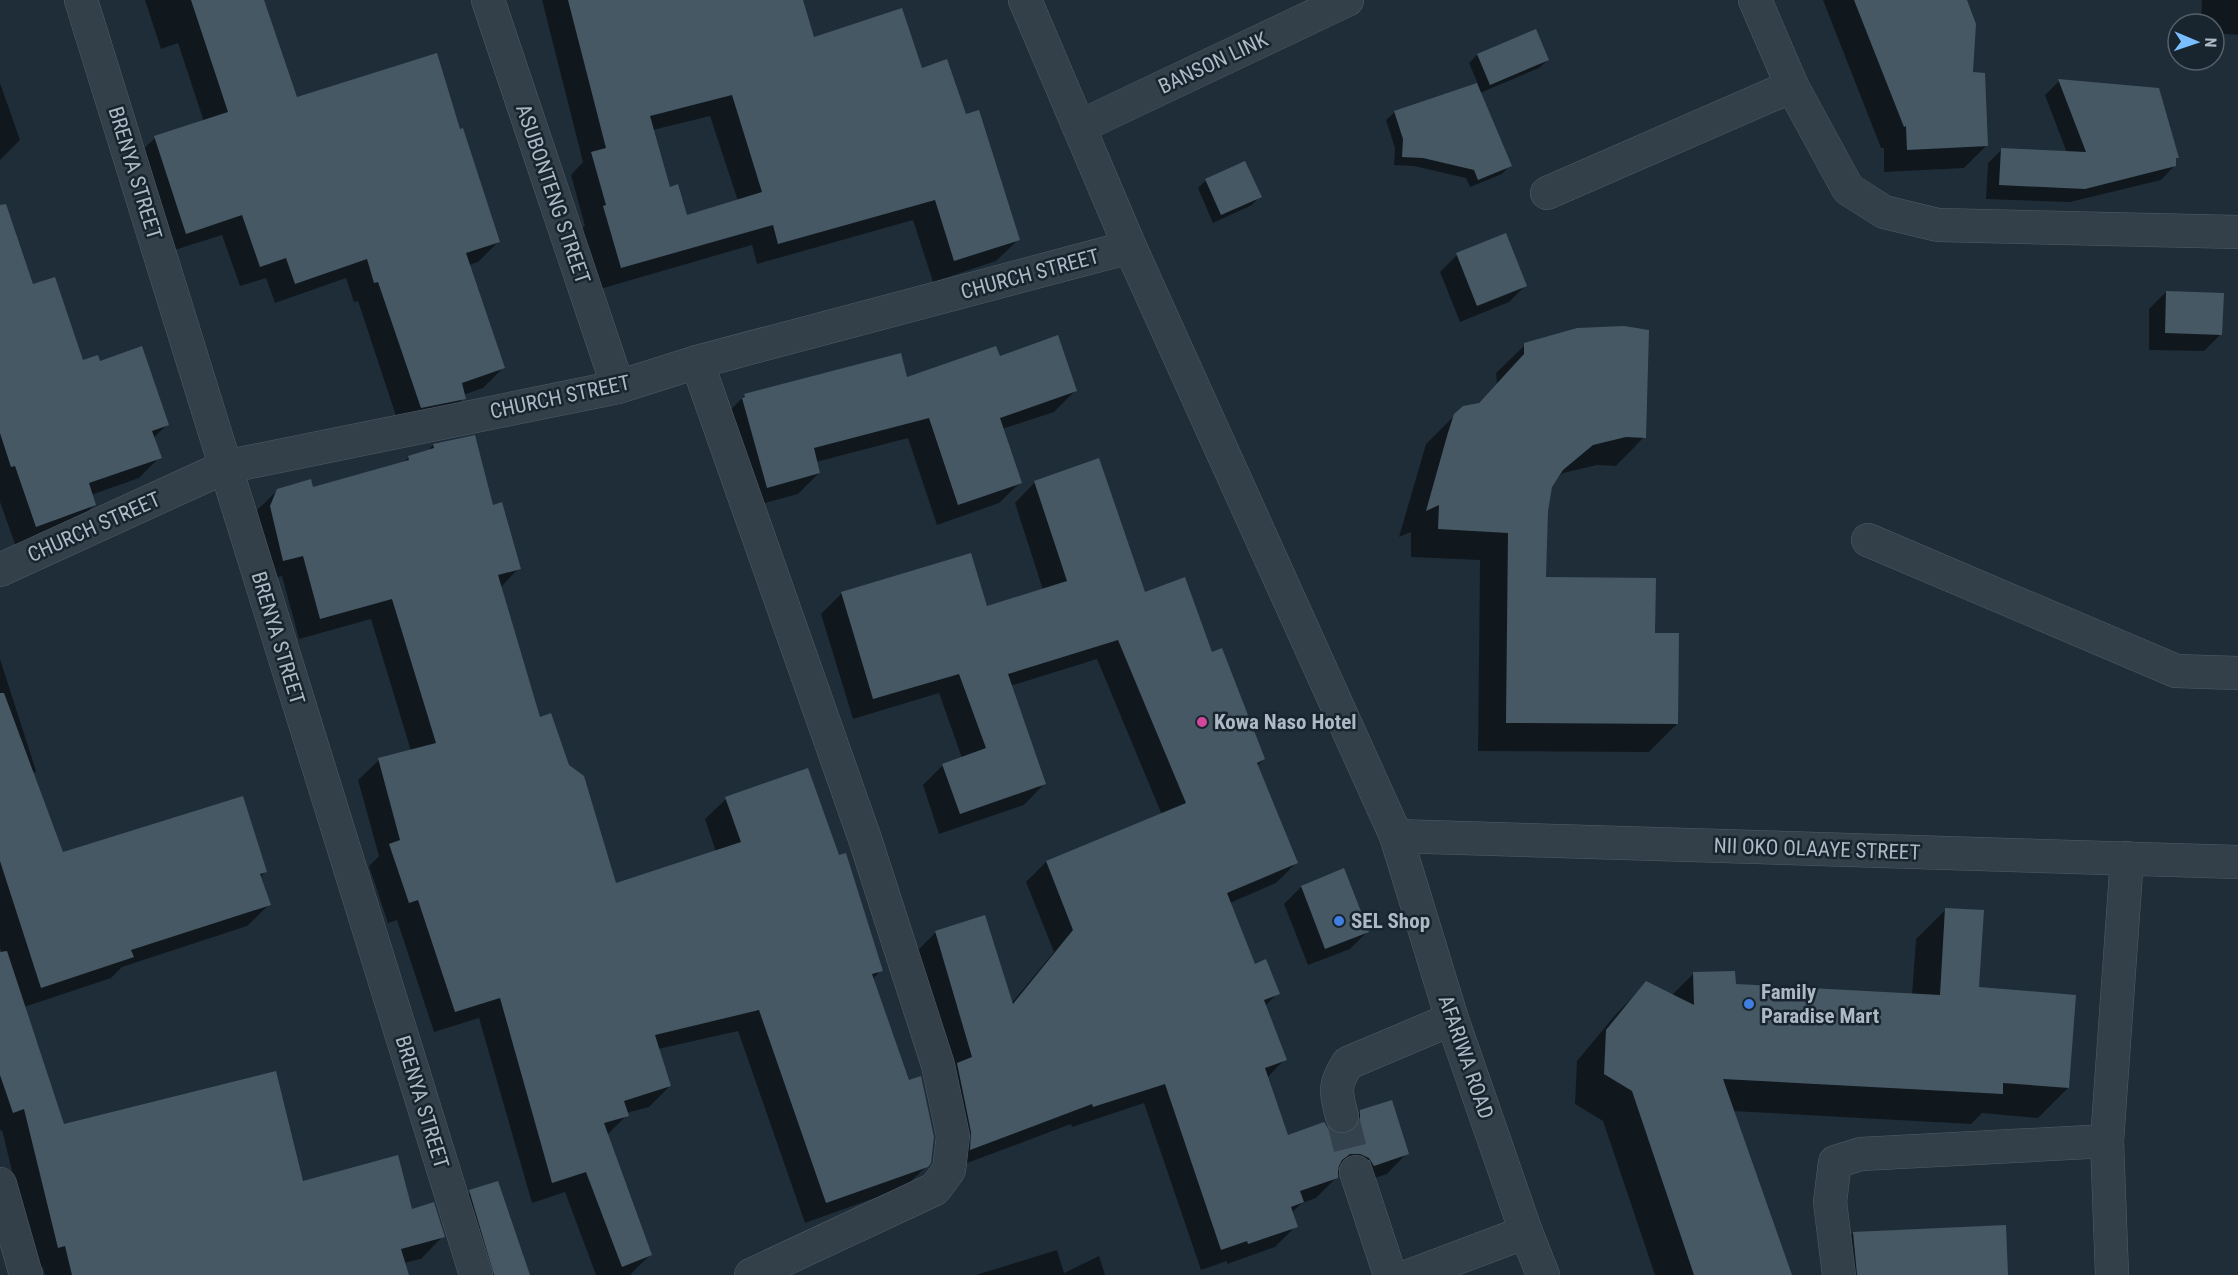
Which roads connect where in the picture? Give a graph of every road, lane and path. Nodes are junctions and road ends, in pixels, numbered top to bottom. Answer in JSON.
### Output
{"nodes":[{"id":1,"x":81,"y":0,"type":"edge"},
{"id":2,"x":488,"y":0,"type":"edge"},
{"id":3,"x":1025,"y":0,"type":"edge"},
{"id":4,"x":1347,"y":0,"type":"edge"},
{"id":5,"x":1755,"y":0,"type":"edge"},
{"id":6,"x":1792,"y":86,"type":"junction"},
{"id":7,"x":1079,"y":127,"type":"junction"},
{"id":8,"x":1547,"y":193,"type":"dead end"},
{"id":9,"x":2238,"y":232,"type":"edge"},
{"id":10,"x":1130,"y":247,"type":"junction"},
{"id":11,"x":697,"y":362,"type":"junction"},
{"id":12,"x":618,"y":387,"type":"junction"},
{"id":13,"x":225,"y":467,"type":"junction"},
{"id":14,"x":1868,"y":540,"type":"dead end"},
{"id":15,"x":0,"y":570,"type":"edge"},
{"id":16,"x":2238,"y":673,"type":"edge"},
{"id":17,"x":1396,"y":836,"type":"junction"},
{"id":18,"x":2127,"y":858,"type":"junction"},
{"id":19,"x":2238,"y":862,"type":"edge"},
{"id":20,"x":1452,"y":1019,"type":"junction"},
{"id":21,"x":1342,"y":1116,"type":"tunnel mouth"},
{"id":22,"x":2107,"y":1141,"type":"junction"},
{"id":23,"x":1356,"y":1172,"type":"tunnel mouth"},
{"id":24,"x":0,"y":1184,"type":"edge"},
{"id":25,"x":1526,"y":1232,"type":"junction"},
{"id":26,"x":26,"y":1275,"type":"edge"},
{"id":27,"x":476,"y":1275,"type":"edge"},
{"id":28,"x":751,"y":1275,"type":"edge"},
{"id":29,"x":1390,"y":1275,"type":"edge"},
{"id":30,"x":1412,"y":1275,"type":"edge"},
{"id":31,"x":1543,"y":1275,"type":"edge"},
{"id":32,"x":1839,"y":1275,"type":"edge"},
{"id":33,"x":2112,"y":1275,"type":"edge"}],
"edges":[{"from":1,"to":13,"type":"street","name":"BRENYA STREET"},
{"from":2,"to":12,"type":"street","name":"ASUBONTENG STREET"},
{"from":3,"to":7,"type":"street","name":"AFARIWA ROAD"},
{"from":4,"to":7,"type":"street","name":"BANSON LINK"},
{"from":5,"to":6,"type":"street"},
{"from":6,"to":8,"type":"street"},
{"from":6,"to":9,"type":"street"},
{"from":7,"to":10,"type":"street","name":"AFARIWA ROAD"},
{"from":10,"to":11,"type":"street","name":"CHURCH STREET"},
{"from":10,"to":17,"type":"street","name":"AFARIWA ROAD"},
{"from":11,"to":12,"type":"street","name":"CHURCH STREET"},
{"from":11,"to":28,"type":"street"},
{"from":12,"to":13,"type":"street","name":"CHURCH STREET"},
{"from":13,"to":15,"type":"street","name":"CHURCH STREET"},
{"from":13,"to":27,"type":"street","name":"BRENYA STREET"},
{"from":14,"to":16,"type":"street"},
{"from":17,"to":18,"type":"street","name":"NII OKO OLAAYE STREET"},
{"from":17,"to":20,"type":"street","name":"AFARIWA ROAD"},
{"from":18,"to":19,"type":"street","name":"NII OKO OLAAYE STREET"},
{"from":18,"to":22,"type":"street"},
{"from":20,"to":21,"type":"street"},
{"from":20,"to":25,"type":"street","name":"AFARIWA ROAD"},
{"from":22,"to":32,"type":"street"},
{"from":22,"to":33,"type":"street"},
{"from":23,"to":29,"type":"street"},
{"from":24,"to":26,"type":"street"},
{"from":25,"to":30,"type":"street"},
{"from":25,"to":31,"type":"street","name":"AFARIWA ROAD"}]}
